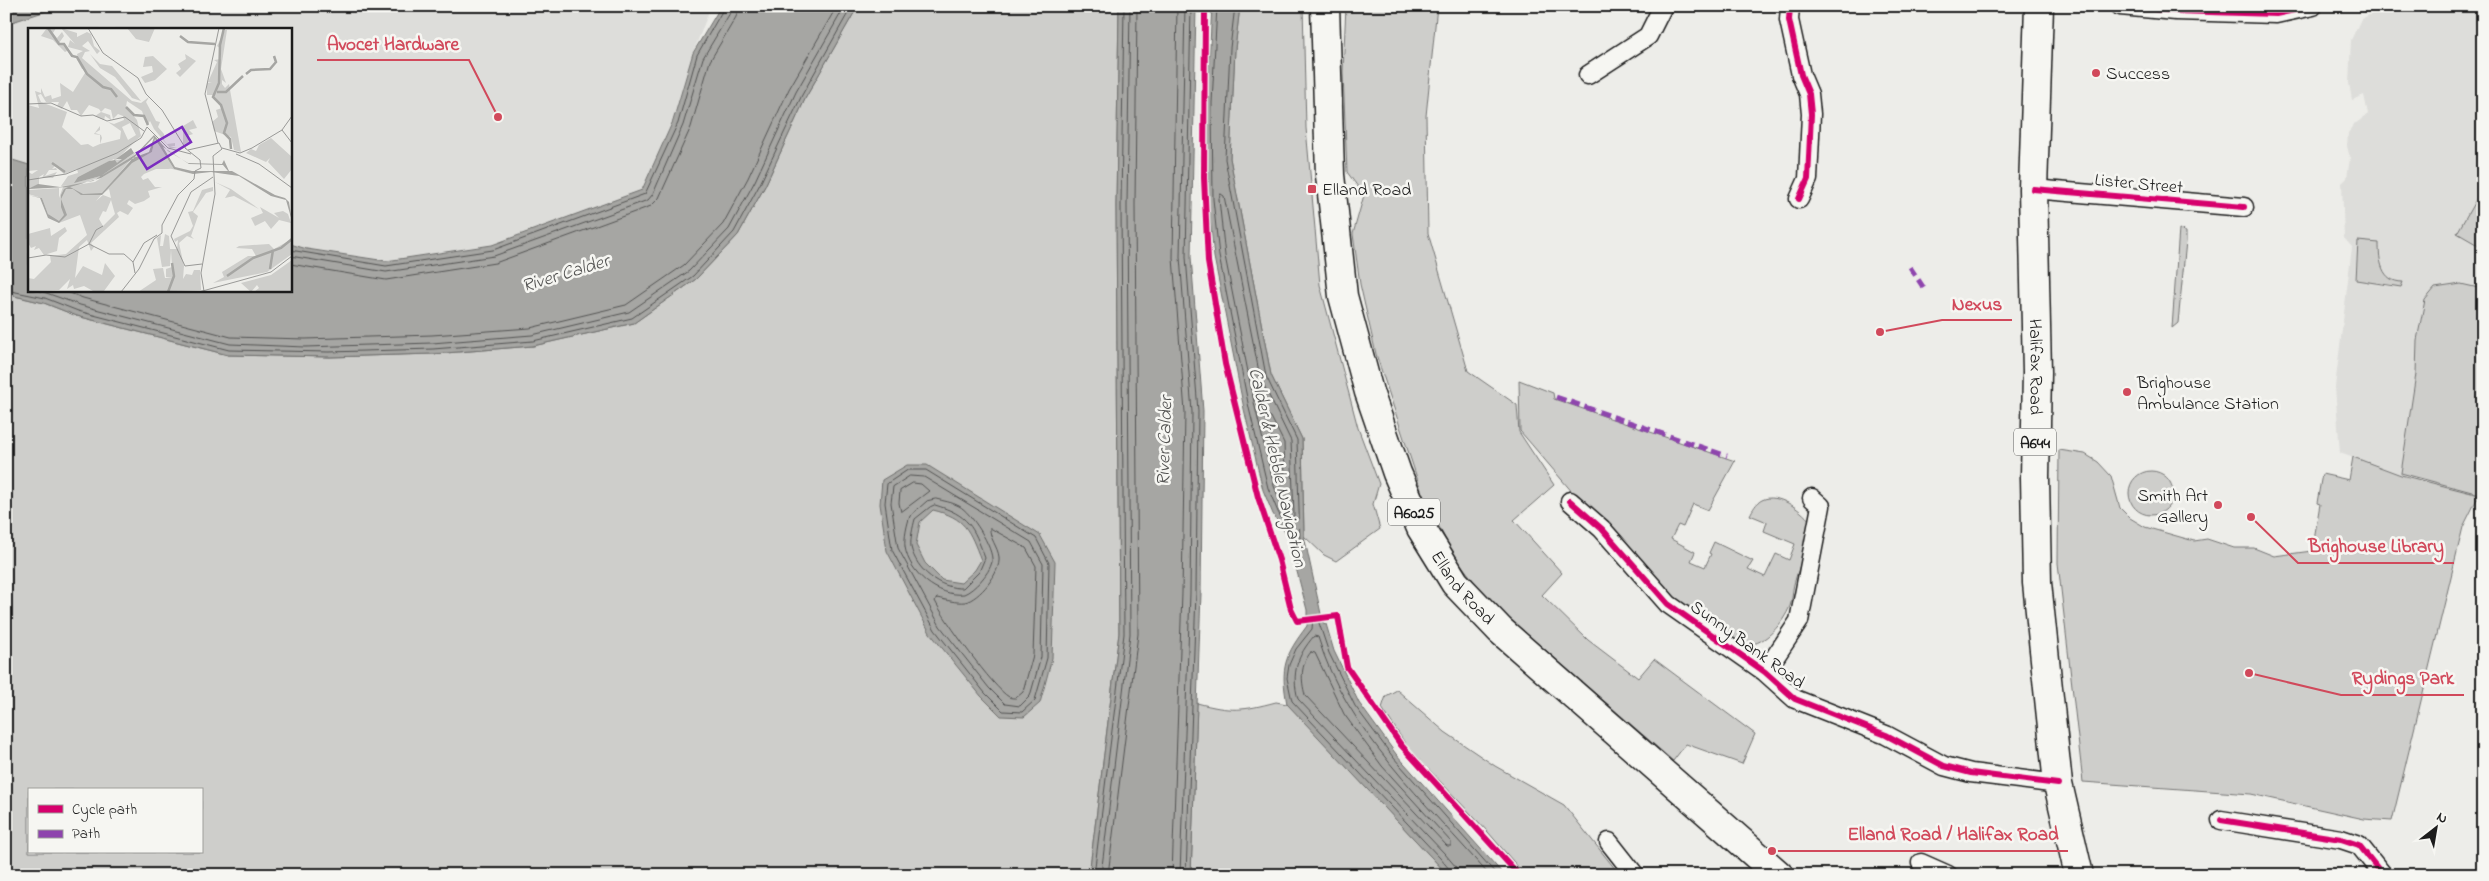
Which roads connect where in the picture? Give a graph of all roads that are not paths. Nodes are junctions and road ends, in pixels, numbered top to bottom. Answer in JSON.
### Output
{"nodes":[{"id":1,"x":1325,"y":6,"type":"edge"},
{"id":2,"x":1664,"y":6,"type":"edge"},
{"id":3,"x":1790,"y":6,"type":"edge"},
{"id":4,"x":2039,"y":6,"type":"edge"},
{"id":5,"x":2120,"y":6,"type":"edge"},
{"id":6,"x":2314,"y":6,"type":"edge"},
{"id":7,"x":2155,"y":8,"type":"edge"},
{"id":8,"x":2276,"y":10,"type":"edge"},
{"id":9,"x":1588,"y":75,"type":"dead end"},
{"id":10,"x":2032,"y":189,"type":"junction"},
{"id":11,"x":1799,"y":199,"type":"dead end"},
{"id":12,"x":2244,"y":206,"type":"dead end"},
{"id":13,"x":1812,"y":498,"type":"dead end"},
{"id":14,"x":1570,"y":501,"type":"dead end"},
{"id":15,"x":1766,"y":672,"type":"junction"},
{"id":16,"x":2058,"y":784,"type":"junction"},
{"id":17,"x":2221,"y":820,"type":"dead end"},
{"id":18,"x":1610,"y":842,"type":"dead end"},
{"id":19,"x":1921,"y":863,"type":"dead end"},
{"id":20,"x":1634,"y":875,"type":"edge"},
{"id":21,"x":1779,"y":875,"type":"edge"},
{"id":22,"x":1948,"y":875,"type":"edge"},
{"id":23,"x":2079,"y":875,"type":"edge"},
{"id":24,"x":2382,"y":875,"type":"edge"}],
"edges":[{"from":1,"to":21,"type":"main road","name":"Elland Road","number":"A6025"},
{"from":2,"to":9,"type":"street"},
{"from":3,"to":11,"type":"street"},
{"from":4,"to":10,"type":"main road","name":"Halifax Road","number":"A644"},
{"from":5,"to":7,"type":"street"},
{"from":6,"to":8,"type":"street"},
{"from":7,"to":8,"type":"street"},
{"from":10,"to":12,"type":"street","name":"Lister Street"},
{"from":10,"to":16,"type":"main road","name":"Halifax Road","number":"A644"},
{"from":13,"to":15,"type":"street"},
{"from":14,"to":15,"type":"street","name":"Sunny Bank Road"},
{"from":15,"to":16,"type":"street","name":"Sunny Bank Road"},
{"from":16,"to":23,"type":"main road","name":"Halifax Road","number":"A644"},
{"from":17,"to":24,"type":"street"},
{"from":18,"to":20,"type":"street"},
{"from":19,"to":22,"type":"street"}]}
